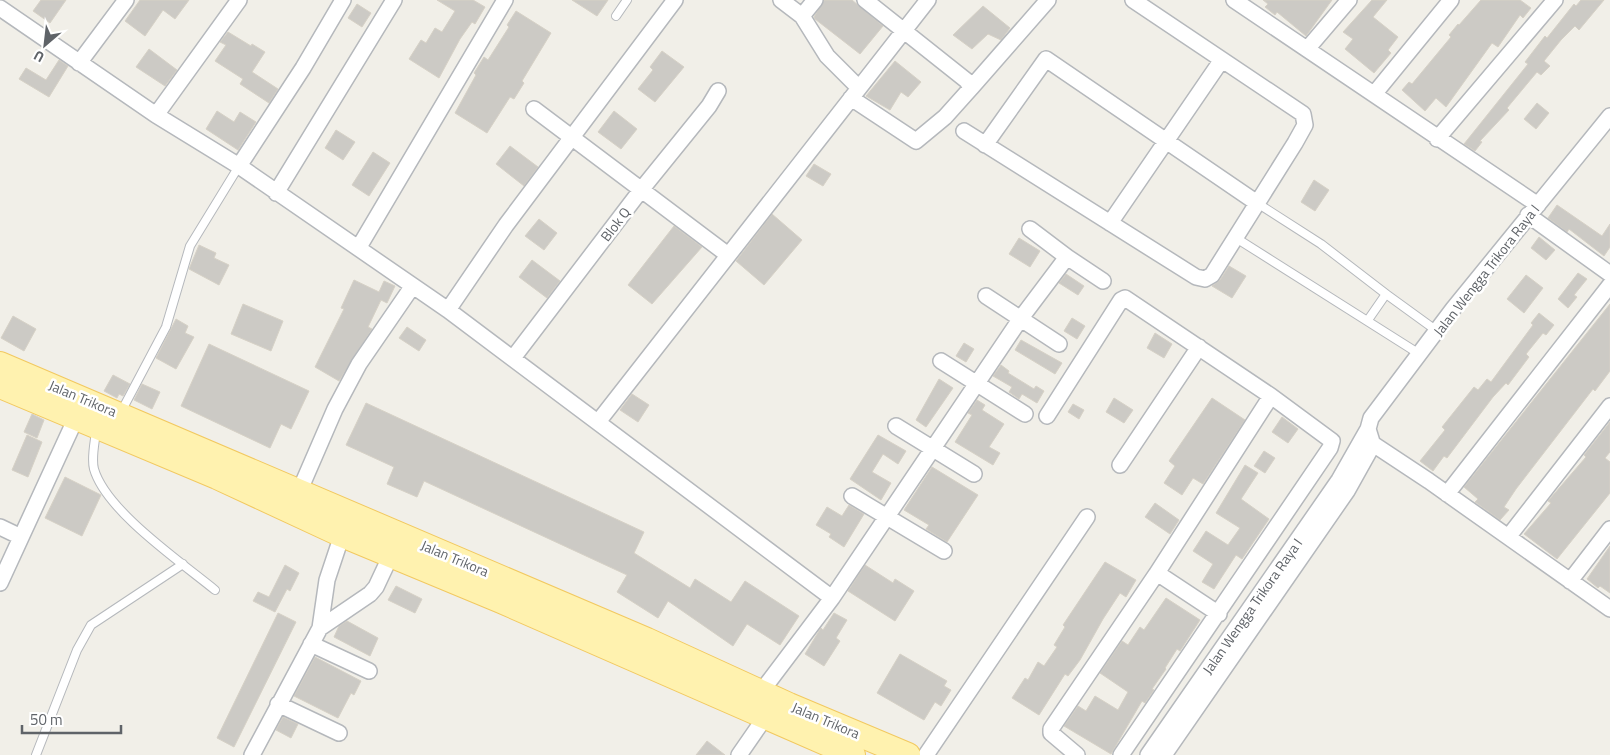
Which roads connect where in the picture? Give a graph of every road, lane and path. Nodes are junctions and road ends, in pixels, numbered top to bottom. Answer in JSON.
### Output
{"nodes":[{"id":1,"x":126,"y":0,"type":"edge"},
{"id":2,"x":239,"y":0,"type":"edge"},
{"id":3,"x":343,"y":0,"type":"edge"},
{"id":4,"x":394,"y":0,"type":"edge"},
{"id":5,"x":505,"y":0,"type":"edge"},
{"id":6,"x":627,"y":0,"type":"edge"},
{"id":7,"x":675,"y":0,"type":"edge"},
{"id":8,"x":781,"y":0,"type":"edge"},
{"id":9,"x":815,"y":0,"type":"edge"},
{"id":10,"x":865,"y":0,"type":"edge"},
{"id":11,"x":928,"y":0,"type":"edge"},
{"id":12,"x":1048,"y":0,"type":"edge"},
{"id":13,"x":1133,"y":0,"type":"edge"},
{"id":14,"x":1349,"y":0,"type":"edge"},
{"id":15,"x":1451,"y":0,"type":"edge"},
{"id":16,"x":1555,"y":0,"type":"edge"},
{"id":17,"x":1240,"y":2,"type":"edge"},
{"id":18,"x":0,"y":8,"type":"edge"},
{"id":19,"x":616,"y":16,"type":"dead end"},
{"id":20,"x":802,"y":16,"type":"junction"},
{"id":21,"x":904,"y":31,"type":"junction"},
{"id":22,"x":1308,"y":48,"type":"junction"},
{"id":23,"x":1221,"y":61,"type":"junction"},
{"id":24,"x":78,"y":63,"type":"junction"},
{"id":25,"x":971,"y":88,"type":"junction"},
{"id":26,"x":718,"y":91,"type":"dead end"},
{"id":27,"x":855,"y":93,"type":"junction"},
{"id":28,"x":1374,"y":94,"type":"junction"},
{"id":29,"x":534,"y":109,"type":"dead end"},
{"id":30,"x":156,"y":115,"type":"junction"},
{"id":31,"x":1610,"y":116,"type":"edge"},
{"id":32,"x":964,"y":130,"type":"dead end"},
{"id":33,"x":572,"y":136,"type":"junction"},
{"id":34,"x":1437,"y":139,"type":"junction"},
{"id":35,"x":1166,"y":141,"type":"junction"},
{"id":36,"x":986,"y":144,"type":"junction"},
{"id":37,"x":239,"y":166,"type":"junction"},
{"id":38,"x":641,"y":190,"type":"junction"},
{"id":39,"x":276,"y":193,"type":"junction"},
{"id":40,"x":1257,"y":203,"type":"junction"},
{"id":41,"x":1533,"y":210,"type":"junction"},
{"id":42,"x":1110,"y":223,"type":"junction"},
{"id":43,"x":1030,"y":229,"type":"dead end"},
{"id":44,"x":1236,"y":238,"type":"junction"},
{"id":45,"x":358,"y":247,"type":"junction"},
{"id":46,"x":728,"y":255,"type":"junction"},
{"id":47,"x":1068,"y":257,"type":"junction"},
{"id":48,"x":1610,"y":274,"type":"edge"},
{"id":49,"x":1103,"y":281,"type":"dead end"},
{"id":50,"x":1610,"y":285,"type":"edge"},
{"id":51,"x":412,"y":286,"type":"junction"},
{"id":52,"x":1386,"y":294,"type":"junction"},
{"id":53,"x":986,"y":296,"type":"dead end"},
{"id":54,"x":448,"y":310,"type":"junction"},
{"id":55,"x":1021,"y":318,"type":"junction"},
{"id":56,"x":1368,"y":320,"type":"junction"},
{"id":57,"x":1437,"y":331,"type":"junction"},
{"id":58,"x":1059,"y":344,"type":"dead end"},
{"id":59,"x":1199,"y":348,"type":"junction"},
{"id":60,"x":1420,"y":354,"type":"junction"},
{"id":61,"x":513,"y":358,"type":"junction"},
{"id":62,"x":941,"y":361,"type":"dead end"},
{"id":63,"x":0,"y":364,"type":"edge"},
{"id":64,"x":976,"y":384,"type":"junction"},
{"id":65,"x":0,"y":386,"type":"edge"},
{"id":66,"x":1271,"y":396,"type":"junction"},
{"id":67,"x":1610,"y":406,"type":"edge"},
{"id":68,"x":120,"y":414,"type":"junction"},
{"id":69,"x":1025,"y":414,"type":"dead end"},
{"id":70,"x":1047,"y":416,"type":"dead end"},
{"id":71,"x":86,"y":422,"type":"junction"},
{"id":72,"x":598,"y":422,"type":"junction"},
{"id":73,"x":896,"y":426,"type":"dead end"},
{"id":74,"x":1368,"y":436,"type":"junction"},
{"id":75,"x":933,"y":448,"type":"junction"},
{"id":76,"x":1120,"y":465,"type":"dead end"},
{"id":77,"x":974,"y":474,"type":"dead end"},
{"id":78,"x":299,"y":492,"type":"junction"},
{"id":79,"x":1447,"y":494,"type":"junction"},
{"id":80,"x":852,"y":496,"type":"dead end"},
{"id":81,"x":886,"y":517,"type":"junction"},
{"id":82,"x":1087,"y":517,"type":"dead end"},
{"id":83,"x":0,"y":527,"type":"edge"},
{"id":84,"x":1610,"y":529,"type":"edge"},
{"id":85,"x":342,"y":535,"type":"junction"},
{"id":86,"x":1509,"y":536,"type":"junction"},
{"id":87,"x":21,"y":537,"type":"junction"},
{"id":88,"x":944,"y":551,"type":"dead end"},
{"id":89,"x":391,"y":555,"type":"junction"},
{"id":90,"x":421,"y":556,"type":"junction"},
{"id":91,"x":183,"y":564,"type":"junction"},
{"id":92,"x":1157,"y":573,"type":"junction"},
{"id":93,"x":465,"y":574,"type":"junction"},
{"id":94,"x":1570,"y":581,"type":"junction"},
{"id":95,"x":0,"y":583,"type":"edge"},
{"id":96,"x":215,"y":590,"type":"dead end"},
{"id":97,"x":832,"y":598,"type":"junction"},
{"id":98,"x":1610,"y":610,"type":"edge"},
{"id":99,"x":1218,"y":614,"type":"junction"},
{"id":100,"x":320,"y":628,"type":"junction"},
{"id":101,"x":311,"y":644,"type":"junction"},
{"id":102,"x":369,"y":671,"type":"dead end"},
{"id":103,"x":762,"y":692,"type":"junction"},
{"id":104,"x":278,"y":704,"type":"junction"},
{"id":105,"x":766,"y":716,"type":"junction"},
{"id":106,"x":339,"y":734,"type":"dead end"},
{"id":107,"x":36,"y":755,"type":"edge"},
{"id":108,"x":252,"y":755,"type":"edge"},
{"id":109,"x":739,"y":755,"type":"edge"},
{"id":110,"x":853,"y":755,"type":"edge"},
{"id":111,"x":908,"y":755,"type":"edge"},
{"id":112,"x":926,"y":755,"type":"edge"},
{"id":113,"x":1077,"y":755,"type":"edge"},
{"id":114,"x":1121,"y":755,"type":"edge"},
{"id":115,"x":1148,"y":755,"type":"edge"},
{"id":116,"x":1164,"y":755,"type":"edge"}],
"edges":[{"from":1,"to":24,"type":"street"},
{"from":2,"to":30,"type":"street"},
{"from":3,"to":37,"type":"street"},
{"from":4,"to":39,"type":"street"},
{"from":5,"to":45,"type":"street"},
{"from":6,"to":19,"type":"lane"},
{"from":7,"to":33,"type":"street"},
{"from":8,"to":20,"type":"street"},
{"from":9,"to":20,"type":"street"},
{"from":10,"to":21,"type":"street"},
{"from":11,"to":21,"type":"street"},
{"from":12,"to":25,"type":"street"},
{"from":13,"to":23,"type":"street"},
{"from":14,"to":22,"type":"street"},
{"from":15,"to":28,"type":"street"},
{"from":16,"to":34,"type":"street"},
{"from":17,"to":22,"type":"street"},
{"from":18,"to":24,"type":"street"},
{"from":20,"to":27,"type":"street"},
{"from":21,"to":25,"type":"street"},
{"from":21,"to":27,"type":"street"},
{"from":22,"to":28,"type":"street"},
{"from":23,"to":35,"type":"street"},
{"from":23,"to":40,"type":"street"},
{"from":24,"to":30,"type":"street"},
{"from":25,"to":27,"type":"street"},
{"from":26,"to":38,"type":"street","name":"Blok Q"},
{"from":27,"to":46,"type":"street"},
{"from":28,"to":34,"type":"street"},
{"from":29,"to":33,"type":"street"},
{"from":30,"to":37,"type":"street"},
{"from":31,"to":41,"type":"street","name":"Jalan Wengga Trikora Raya I"},
{"from":32,"to":36,"type":"street"},
{"from":33,"to":38,"type":"street"},
{"from":33,"to":54,"type":"street"},
{"from":34,"to":41,"type":"street"},
{"from":35,"to":36,"type":"street"},
{"from":35,"to":40,"type":"street"},
{"from":35,"to":42,"type":"street"},
{"from":36,"to":42,"type":"street"},
{"from":37,"to":39,"type":"street"},
{"from":37,"to":68,"type":"lane"},
{"from":38,"to":46,"type":"street"},
{"from":38,"to":61,"type":"street","name":"Blok Q"},
{"from":39,"to":45,"type":"street"},
{"from":40,"to":44,"type":"street"},
{"from":40,"to":52,"type":"lane"},
{"from":41,"to":48,"type":"street"},
{"from":41,"to":57,"type":"street","name":"Jalan Wengga Trikora Raya I"},
{"from":42,"to":44,"type":"street"},
{"from":43,"to":47,"type":"street"},
{"from":44,"to":56,"type":"lane"},
{"from":45,"to":51,"type":"street"},
{"from":46,"to":72,"type":"street"},
{"from":47,"to":49,"type":"street"},
{"from":47,"to":55,"type":"street"},
{"from":50,"to":79,"type":"street"},
{"from":51,"to":54,"type":"street"},
{"from":51,"to":78,"type":"street"},
{"from":52,"to":56,"type":"lane"},
{"from":52,"to":57,"type":"lane"},
{"from":53,"to":55,"type":"street"},
{"from":54,"to":61,"type":"street"},
{"from":55,"to":58,"type":"street"},
{"from":55,"to":64,"type":"street"},
{"from":56,"to":60,"type":"lane"},
{"from":57,"to":60,"type":"street","name":"Jalan Wengga Trikora Raya I"},
{"from":59,"to":66,"type":"street"},
{"from":59,"to":70,"type":"street"},
{"from":59,"to":76,"type":"street"},
{"from":60,"to":74,"type":"street","name":"Jalan Wengga Trikora Raya I"},
{"from":61,"to":72,"type":"street"},
{"from":62,"to":64,"type":"street"},
{"from":63,"to":68,"type":"main road","name":"Jalan Trikora"},
{"from":64,"to":69,"type":"street"},
{"from":64,"to":75,"type":"street"},
{"from":65,"to":71,"type":"main road","name":"Jalan Trikora"},
{"from":66,"to":92,"type":"street"},
{"from":66,"to":99,"type":"street"},
{"from":67,"to":86,"type":"street"},
{"from":68,"to":78,"type":"main road","name":"Jalan Trikora"},
{"from":71,"to":85,"type":"main road","name":"Jalan Trikora"},
{"from":71,"to":87,"type":"street"},
{"from":71,"to":91,"type":"lane"},
{"from":72,"to":97,"type":"street"},
{"from":73,"to":75,"type":"street"},
{"from":74,"to":79,"type":"street"},
{"from":74,"to":115,"type":"street","name":"Jalan Wengga Trikora Raya I"},
{"from":74,"to":116,"type":"street","name":"Jalan Wengga Trikora Raya I"},
{"from":75,"to":77,"type":"street"},
{"from":75,"to":81,"type":"street"},
{"from":78,"to":90,"type":"main road","name":"Jalan Trikora"},
{"from":79,"to":86,"type":"street"},
{"from":80,"to":81,"type":"street"},
{"from":81,"to":88,"type":"street"},
{"from":81,"to":97,"type":"street"},
{"from":82,"to":112,"type":"street"},
{"from":83,"to":87,"type":"street"},
{"from":84,"to":94,"type":"street"},
{"from":85,"to":89,"type":"main road","name":"Jalan Trikora"},
{"from":85,"to":100,"type":"street"},
{"from":86,"to":94,"type":"street"},
{"from":87,"to":95,"type":"street"},
{"from":89,"to":90,"type":"main road","name":"Jalan Trikora"},
{"from":89,"to":100,"type":"street"},
{"from":90,"to":93,"type":"main road","name":"Jalan Trikora"},
{"from":91,"to":96,"type":"lane"},
{"from":91,"to":107,"type":"lane"},
{"from":92,"to":99,"type":"street"},
{"from":92,"to":113,"type":"street"},
{"from":93,"to":103,"type":"main road","name":"Jalan Trikora"},
{"from":93,"to":105,"type":"main road","name":"Jalan Trikora"},
{"from":94,"to":98,"type":"street"},
{"from":97,"to":103,"type":"street"},
{"from":99,"to":114,"type":"street"},
{"from":100,"to":101,"type":"street"},
{"from":101,"to":102,"type":"street"},
{"from":101,"to":104,"type":"street"},
{"from":103,"to":111,"type":"main road","name":"Jalan Trikora"},
{"from":104,"to":106,"type":"street"},
{"from":104,"to":108,"type":"street"},
{"from":105,"to":109,"type":"street"},
{"from":105,"to":110,"type":"main road","name":"Jalan Trikora"}]}
